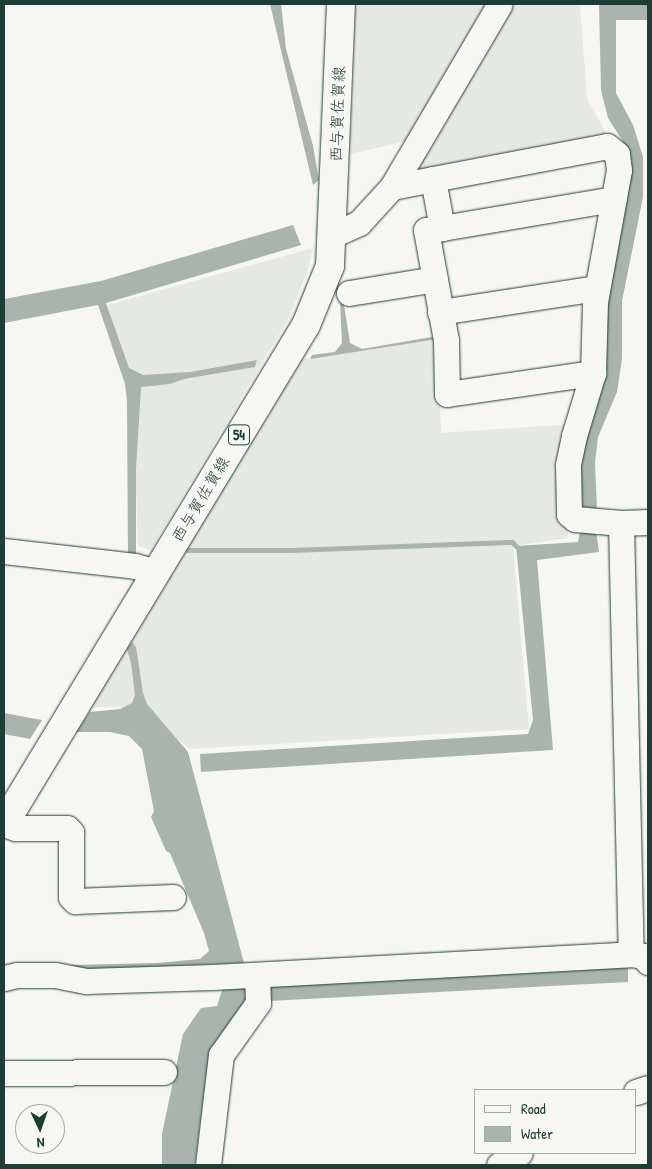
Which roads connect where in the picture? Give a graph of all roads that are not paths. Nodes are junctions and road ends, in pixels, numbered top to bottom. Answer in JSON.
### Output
{"nodes":[{"id":1,"x":341,"y":4,"type":"edge"},
{"id":2,"x":500,"y":4,"type":"edge"},
{"id":3,"x":433,"y":179,"type":"junction"},
{"id":4,"x":392,"y":187,"type":"junction"},
{"id":5,"x":614,"y":199,"type":"junction"},
{"id":6,"x":442,"y":228,"type":"junction"},
{"id":7,"x":331,"y":236,"type":"junction"},
{"id":8,"x":435,"y":279,"type":"junction"},
{"id":9,"x":596,"y":288,"type":"junction"},
{"id":10,"x":349,"y":292,"type":"dead end"},
{"id":11,"x":440,"y":312,"type":"junction"},
{"id":12,"x":593,"y":373,"type":"junction"},
{"id":13,"x":648,"y":522,"type":"edge"},
{"id":14,"x":621,"y":523,"type":"junction"},
{"id":15,"x":4,"y":551,"type":"edge"},
{"id":16,"x":156,"y":572,"type":"junction"},
{"id":17,"x":4,"y":824,"type":"edge"},
{"id":18,"x":173,"y":897,"type":"dead end"},
{"id":19,"x":640,"y":958,"type":"edge"},
{"id":20,"x":257,"y":974,"type":"junction"},
{"id":21,"x":4,"y":978,"type":"edge"},
{"id":22,"x":164,"y":1072,"type":"dead end"},
{"id":23,"x":4,"y":1074,"type":"edge"},
{"id":24,"x":518,"y":1154,"type":"edge"},
{"id":25,"x":208,"y":1165,"type":"edge"},
{"id":26,"x":499,"y":1165,"type":"edge"}],
"edges":[{"from":1,"to":7,"type":"main road","name":"西与賀佐賀線","number":"54"},
{"from":2,"to":4,"type":"street"},
{"from":3,"to":4,"type":"street"},
{"from":3,"to":5,"type":"street"},
{"from":3,"to":6,"type":"street"},
{"from":4,"to":7,"type":"street"},
{"from":5,"to":6,"type":"street"},
{"from":5,"to":9,"type":"street"},
{"from":6,"to":8,"type":"street"},
{"from":7,"to":16,"type":"main road","name":"西与賀佐賀線","number":"54"},
{"from":8,"to":10,"type":"street"},
{"from":8,"to":11,"type":"street"},
{"from":9,"to":11,"type":"street"},
{"from":9,"to":12,"type":"street"},
{"from":11,"to":12,"type":"street"},
{"from":12,"to":14,"type":"street"},
{"from":13,"to":14,"type":"street"},
{"from":14,"to":19,"type":"street"},
{"from":15,"to":16,"type":"street"},
{"from":16,"to":17,"type":"main road","name":"西与賀佐賀線","number":"54"},
{"from":17,"to":18,"type":"street"},
{"from":19,"to":20,"type":"street"},
{"from":20,"to":21,"type":"street"},
{"from":20,"to":25,"type":"street"},
{"from":22,"to":23,"type":"street"},
{"from":24,"to":26,"type":"street"}]}
